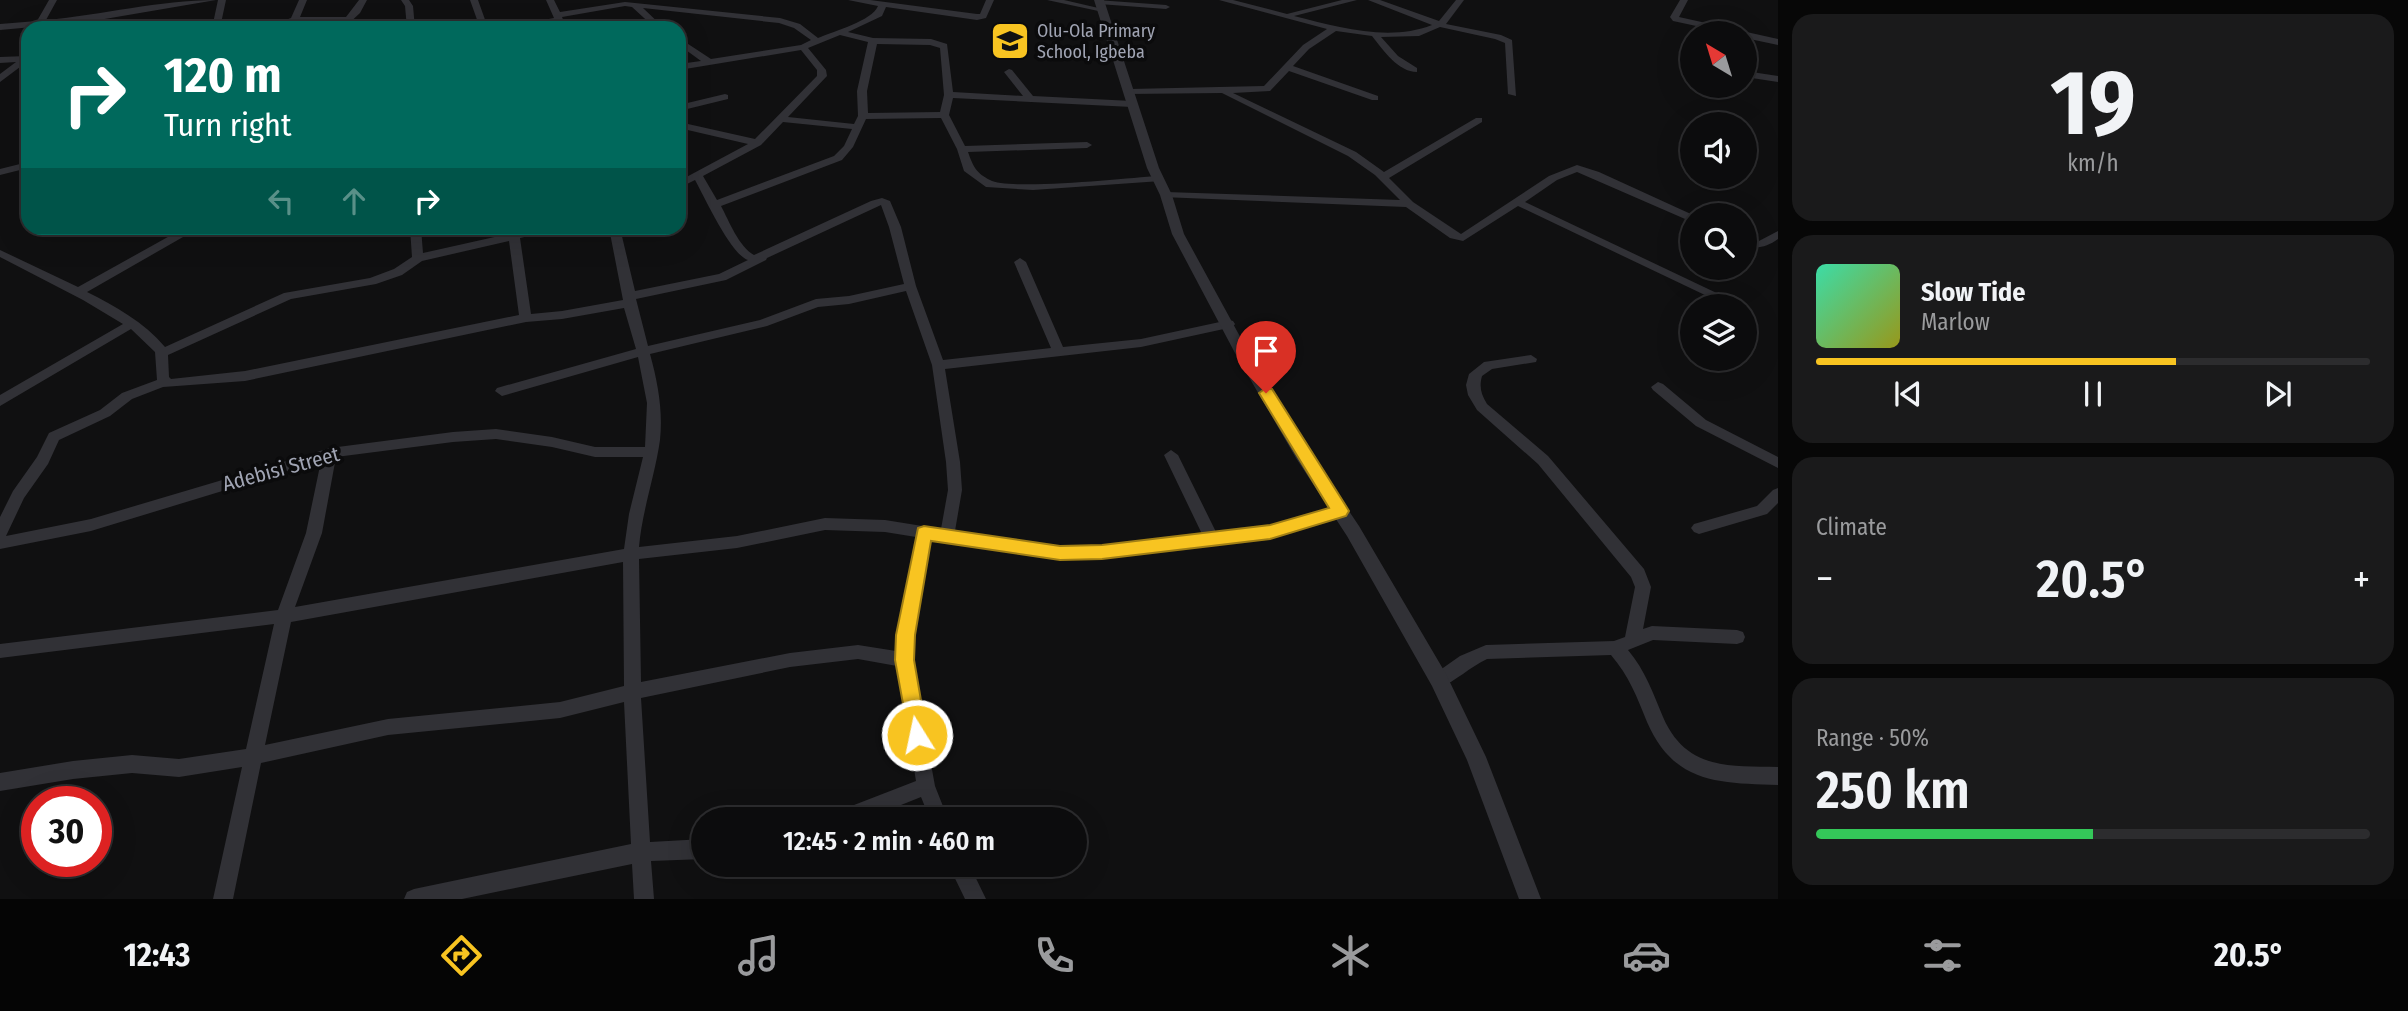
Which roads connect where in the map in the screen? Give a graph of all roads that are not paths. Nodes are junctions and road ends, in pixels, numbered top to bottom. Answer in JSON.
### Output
{"nodes":[{"id":1,"x":53,"y":0,"type":"edge"},
{"id":2,"x":212,"y":0,"type":"edge"},
{"id":3,"x":222,"y":0,"type":"edge"},
{"id":4,"x":303,"y":0,"type":"edge"},
{"id":5,"x":363,"y":0,"type":"edge"},
{"id":6,"x":405,"y":0,"type":"edge"},
{"id":7,"x":474,"y":0,"type":"edge"},
{"id":8,"x":550,"y":0,"type":"edge"},
{"id":9,"x":852,"y":0,"type":"edge"},
{"id":10,"x":990,"y":0,"type":"edge"},
{"id":11,"x":1051,"y":0,"type":"edge"},
{"id":12,"x":1223,"y":0,"type":"edge"},
{"id":13,"x":1313,"y":0,"type":"edge"},
{"id":14,"x":1353,"y":0,"type":"edge"},
{"id":15,"x":1371,"y":0,"type":"edge"},
{"id":16,"x":1460,"y":0,"type":"edge"},
{"id":17,"x":1684,"y":0,"type":"edge"},
{"id":18,"x":1238,"y":2,"type":"edge"},
{"id":19,"x":1100,"y":4,"type":"edge"},
{"id":20,"x":883,"y":5,"type":"junction"},
{"id":21,"x":1327,"y":5,"type":"junction"},
{"id":22,"x":635,"y":6,"type":"junction"},
{"id":23,"x":1166,"y":6,"type":"dead end"},
{"id":24,"x":110,"y":15,"type":"junction"},
{"id":25,"x":1283,"y":15,"type":"junction"},
{"id":26,"x":295,"y":20,"type":"junction"},
{"id":27,"x":41,"y":21,"type":"edge"},
{"id":28,"x":58,"y":21,"type":"edge"},
{"id":29,"x":108,"y":21,"type":"edge"},
{"id":30,"x":218,"y":21,"type":"edge"},
{"id":31,"x":292,"y":21,"type":"edge"},
{"id":32,"x":307,"y":21,"type":"edge"},
{"id":33,"x":346,"y":21,"type":"edge"},
{"id":34,"x":410,"y":21,"type":"edge"},
{"id":35,"x":482,"y":21,"type":"edge"},
{"id":36,"x":560,"y":21,"type":"edge"},
{"id":37,"x":652,"y":21,"type":"edge"},
{"id":38,"x":1685,"y":21,"type":"edge"},
{"id":39,"x":1441,"y":24,"type":"junction"},
{"id":40,"x":21,"y":25,"type":"edge"},
{"id":41,"x":0,"y":27,"type":"edge"},
{"id":42,"x":1334,"y":28,"type":"junction"},
{"id":43,"x":843,"y":33,"type":"junction"},
{"id":44,"x":1375,"y":35,"type":"junction"},
{"id":45,"x":1757,"y":37,"type":"edge"},
{"id":46,"x":873,"y":41,"type":"junction"},
{"id":47,"x":819,"y":42,"type":"junction"},
{"id":48,"x":1778,"y":42,"type":"edge"},
{"id":49,"x":686,"y":46,"type":"edge"},
{"id":50,"x":803,"y":47,"type":"junction"},
{"id":51,"x":21,"y":59,"type":"edge"},
{"id":52,"x":0,"y":60,"type":"edge"},
{"id":53,"x":709,"y":62,"type":"junction"},
{"id":54,"x":21,"y":63,"type":"edge"},
{"id":55,"x":686,"y":66,"type":"edge"},
{"id":56,"x":1289,"y":68,"type":"junction"},
{"id":57,"x":1414,"y":70,"type":"dead end"},
{"id":58,"x":1009,"y":72,"type":"dead end"},
{"id":59,"x":1757,"y":76,"type":"edge"},
{"id":60,"x":0,"y":79,"type":"edge"},
{"id":61,"x":1778,"y":79,"type":"edge"},
{"id":62,"x":1223,"y":91,"type":"junction"},
{"id":63,"x":1513,"y":94,"type":"dead end"},
{"id":64,"x":949,"y":95,"type":"junction"},
{"id":65,"x":725,"y":97,"type":"dead end"},
{"id":66,"x":1131,"y":98,"type":"junction"},
{"id":67,"x":1375,"y":98,"type":"dead end"},
{"id":68,"x":1030,"y":99,"type":"junction"},
{"id":69,"x":686,"y":106,"type":"edge"},
{"id":70,"x":944,"y":115,"type":"junction"},
{"id":71,"x":863,"y":116,"type":"junction"},
{"id":72,"x":782,"y":119,"type":"junction"},
{"id":73,"x":1479,"y":120,"type":"dead end"},
{"id":74,"x":686,"y":127,"type":"edge"},
{"id":75,"x":857,"y":127,"type":"junction"},
{"id":76,"x":757,"y":143,"type":"junction"},
{"id":77,"x":1087,"y":145,"type":"dead end"},
{"id":78,"x":962,"y":149,"type":"junction"},
{"id":79,"x":21,"y":166,"type":"edge"},
{"id":80,"x":0,"y":172,"type":"edge"},
{"id":81,"x":698,"y":176,"type":"junction"},
{"id":82,"x":1383,"y":177,"type":"junction"},
{"id":83,"x":1157,"y":179,"type":"junction"},
{"id":84,"x":686,"y":182,"type":"edge"},
{"id":85,"x":1166,"y":195,"type":"junction"},
{"id":86,"x":1519,"y":203,"type":"junction"},
{"id":87,"x":715,"y":204,"type":"junction"},
{"id":88,"x":1409,"y":204,"type":"junction"},
{"id":89,"x":1680,"y":214,"type":"edge"},
{"id":90,"x":1778,"y":234,"type":"edge"},
{"id":91,"x":416,"y":235,"type":"edge"},
{"id":92,"x":502,"y":235,"type":"edge"},
{"id":93,"x":513,"y":235,"type":"edge"},
{"id":94,"x":615,"y":235,"type":"edge"},
{"id":95,"x":179,"y":236,"type":"dead end"},
{"id":96,"x":1757,"y":246,"type":"edge"},
{"id":97,"x":2,"y":256,"type":"edge"},
{"id":98,"x":418,"y":258,"type":"junction"},
{"id":99,"x":763,"y":258,"type":"junction"},
{"id":100,"x":1020,"y":262,"type":"dead end"},
{"id":101,"x":909,"y":286,"type":"junction"},
{"id":102,"x":78,"y":292,"type":"junction"},
{"id":103,"x":1712,"y":294,"type":"edge"},
{"id":104,"x":629,"y":300,"type":"junction"},
{"id":105,"x":526,"y":318,"type":"junction"},
{"id":106,"x":131,"y":324,"type":"junction"},
{"id":107,"x":1228,"y":324,"type":"junction"},
{"id":108,"x":642,"y":352,"type":"junction"},
{"id":109,"x":1059,"y":352,"type":"junction"},
{"id":110,"x":162,"y":353,"type":"junction"},
{"id":111,"x":1531,"y":359,"type":"dead end"},
{"id":112,"x":938,"y":365,"type":"junction"},
{"id":113,"x":164,"y":382,"type":"junction"},
{"id":114,"x":1658,"y":387,"type":"dead end"},
{"id":115,"x":502,"y":391,"type":"dead end"},
{"id":116,"x":3,"y":396,"type":"edge"},
{"id":117,"x":651,"y":452,"type":"junction"},
{"id":118,"x":330,"y":453,"type":"junction"},
{"id":119,"x":1171,"y":455,"type":"dead end"},
{"id":120,"x":1778,"y":463,"type":"edge"},
{"id":121,"x":1778,"y":494,"type":"edge"},
{"id":122,"x":1340,"y":511,"type":"junction"},
{"id":123,"x":1699,"y":528,"type":"dead end"},
{"id":124,"x":0,"y":532,"type":"edge"},
{"id":125,"x":924,"y":533,"type":"junction"},
{"id":126,"x":947,"y":535,"type":"junction"},
{"id":127,"x":1211,"y":537,"type":"junction"},
{"id":128,"x":0,"y":543,"type":"edge"},
{"id":129,"x":631,"y":554,"type":"junction"},
{"id":130,"x":284,"y":616,"type":"junction"},
{"id":131,"x":1737,"y":637,"type":"dead end"},
{"id":132,"x":1623,"y":645,"type":"junction"},
{"id":133,"x":0,"y":651,"type":"edge"},
{"id":134,"x":904,"y":660,"type":"junction"},
{"id":135,"x":1439,"y":680,"type":"junction"},
{"id":136,"x":631,"y":692,"type":"junction"},
{"id":137,"x":256,"y":756,"type":"junction"},
{"id":138,"x":1778,"y":776,"type":"edge"},
{"id":139,"x":0,"y":782,"type":"edge"},
{"id":140,"x":926,"y":786,"type":"junction"},
{"id":141,"x":873,"y":807,"type":"edge"},
{"id":142,"x":934,"y":807,"type":"edge"},
{"id":143,"x":691,"y":850,"type":"edge"},
{"id":144,"x":641,"y":852,"type":"junction"},
{"id":145,"x":965,"y":877,"type":"edge"},
{"id":146,"x":223,"y":899,"type":"edge"},
{"id":147,"x":414,"y":899,"type":"edge"},
{"id":148,"x":644,"y":899,"type":"edge"},
{"id":149,"x":976,"y":899,"type":"edge"},
{"id":150,"x":1530,"y":899,"type":"edge"}],
"edges":[{"from":1,"to":27,"type":"street"},
{"from":2,"to":24,"type":"street"},
{"from":3,"to":30,"type":"street"},
{"from":4,"to":26,"type":"street"},
{"from":5,"to":33,"type":"street"},
{"from":6,"to":34,"type":"street"},
{"from":7,"to":35,"type":"street"},
{"from":8,"to":36,"type":"street"},
{"from":9,"to":20,"type":"street"},
{"from":10,"to":20,"type":"street"},
{"from":11,"to":19,"type":"street"},
{"from":12,"to":18,"type":"street"},
{"from":13,"to":21,"type":"street"},
{"from":14,"to":21,"type":"street"},
{"from":15,"to":39,"type":"street"},
{"from":16,"to":39,"type":"street"},
{"from":17,"to":38,"type":"street"},
{"from":18,"to":25,"type":"street"},
{"from":19,"to":23,"type":"street"},
{"from":19,"to":66,"type":"street"},
{"from":20,"to":43,"type":"street"},
{"from":21,"to":25,"type":"street"},
{"from":22,"to":36,"type":"street"},
{"from":22,"to":37,"type":"street"},
{"from":22,"to":47,"type":"street"},
{"from":24,"to":28,"type":"street"},
{"from":24,"to":29,"type":"street"},
{"from":25,"to":42,"type":"street"},
{"from":26,"to":31,"type":"street"},
{"from":26,"to":32,"type":"street"},
{"from":39,"to":44,"type":"street"},
{"from":39,"to":63,"type":"street"},
{"from":40,"to":41,"type":"street"},
{"from":42,"to":44,"type":"street"},
{"from":42,"to":56,"type":"street"},
{"from":43,"to":46,"type":"street"},
{"from":43,"to":47,"type":"street"},
{"from":44,"to":57,"type":"street"},
{"from":45,"to":48,"type":"street"},
{"from":46,"to":64,"type":"street"},
{"from":46,"to":71,"type":"street"},
{"from":47,"to":50,"type":"street"},
{"from":49,"to":53,"type":"street"},
{"from":50,"to":53,"type":"street"},
{"from":50,"to":72,"type":"street"},
{"from":51,"to":52,"type":"street"},
{"from":53,"to":55,"type":"street"},
{"from":54,"to":60,"type":"street"},
{"from":56,"to":62,"type":"street"},
{"from":56,"to":67,"type":"street"},
{"from":58,"to":68,"type":"street"},
{"from":59,"to":61,"type":"street"},
{"from":62,"to":66,"type":"street"},
{"from":62,"to":82,"type":"street"},
{"from":64,"to":68,"type":"street"},
{"from":64,"to":70,"type":"street"},
{"from":65,"to":69,"type":"street"},
{"from":66,"to":68,"type":"street"},
{"from":66,"to":83,"type":"street"},
{"from":70,"to":71,"type":"street"},
{"from":70,"to":78,"type":"street"},
{"from":71,"to":75,"type":"street"},
{"from":72,"to":75,"type":"street"},
{"from":72,"to":76,"type":"street"},
{"from":73,"to":82,"type":"street"},
{"from":74,"to":76,"type":"street"},
{"from":75,"to":87,"type":"street"},
{"from":76,"to":81,"type":"street"},
{"from":77,"to":78,"type":"street"},
{"from":78,"to":83,"type":"street"},
{"from":79,"to":80,"type":"street"},
{"from":81,"to":84,"type":"street"},
{"from":81,"to":87,"type":"street"},
{"from":82,"to":88,"type":"street"},
{"from":83,"to":85,"type":"street"},
{"from":85,"to":88,"type":"street"},
{"from":85,"to":107,"type":"street"},
{"from":86,"to":88,"type":"street"},
{"from":86,"to":89,"type":"street"},
{"from":86,"to":103,"type":"street"},
{"from":87,"to":99,"type":"street"},
{"from":90,"to":96,"type":"street"},
{"from":91,"to":98,"type":"street"},
{"from":92,"to":98,"type":"street"},
{"from":93,"to":105,"type":"street"},
{"from":94,"to":104,"type":"street"},
{"from":95,"to":102,"type":"street"},
{"from":97,"to":102,"type":"street"},
{"from":98,"to":110,"type":"street"},
{"from":99,"to":101,"type":"street"},
{"from":99,"to":104,"type":"street"},
{"from":100,"to":109,"type":"street"},
{"from":101,"to":108,"type":"street"},
{"from":101,"to":112,"type":"street"},
{"from":102,"to":106,"type":"street"},
{"from":104,"to":105,"type":"street"},
{"from":104,"to":108,"type":"street"},
{"from":105,"to":113,"type":"street"},
{"from":106,"to":110,"type":"street"},
{"from":106,"to":116,"type":"street"},
{"from":107,"to":109,"type":"street"},
{"from":107,"to":122,"type":"street"},
{"from":108,"to":115,"type":"street"},
{"from":108,"to":117,"type":"street"},
{"from":109,"to":112,"type":"street"},
{"from":110,"to":113,"type":"street"},
{"from":111,"to":132,"type":"street"},
{"from":112,"to":126,"type":"street"},
{"from":113,"to":124,"type":"street"},
{"from":114,"to":120,"type":"street"},
{"from":117,"to":118,"type":"street","name":"Adebisi Street"},
{"from":117,"to":129,"type":"street"},
{"from":118,"to":128,"type":"street","name":"Adebisi Street"},
{"from":118,"to":130,"type":"street"},
{"from":119,"to":127,"type":"street"},
{"from":121,"to":123,"type":"street"},
{"from":122,"to":127,"type":"street"},
{"from":122,"to":135,"type":"street"},
{"from":125,"to":126,"type":"street"},
{"from":125,"to":129,"type":"street"},
{"from":125,"to":134,"type":"street"},
{"from":126,"to":127,"type":"street"},
{"from":129,"to":130,"type":"street"},
{"from":129,"to":136,"type":"street"},
{"from":130,"to":133,"type":"street"},
{"from":130,"to":137,"type":"street"},
{"from":131,"to":132,"type":"street"},
{"from":132,"to":135,"type":"street"},
{"from":132,"to":138,"type":"street"},
{"from":134,"to":136,"type":"street"},
{"from":134,"to":140,"type":"street"},
{"from":135,"to":150,"type":"street"},
{"from":136,"to":137,"type":"street"},
{"from":136,"to":144,"type":"street"},
{"from":137,"to":139,"type":"street"},
{"from":137,"to":146,"type":"street"},
{"from":140,"to":141,"type":"street"},
{"from":140,"to":142,"type":"street"},
{"from":143,"to":144,"type":"street"},
{"from":144,"to":147,"type":"street"},
{"from":144,"to":148,"type":"street"},
{"from":145,"to":149,"type":"street"}]}
